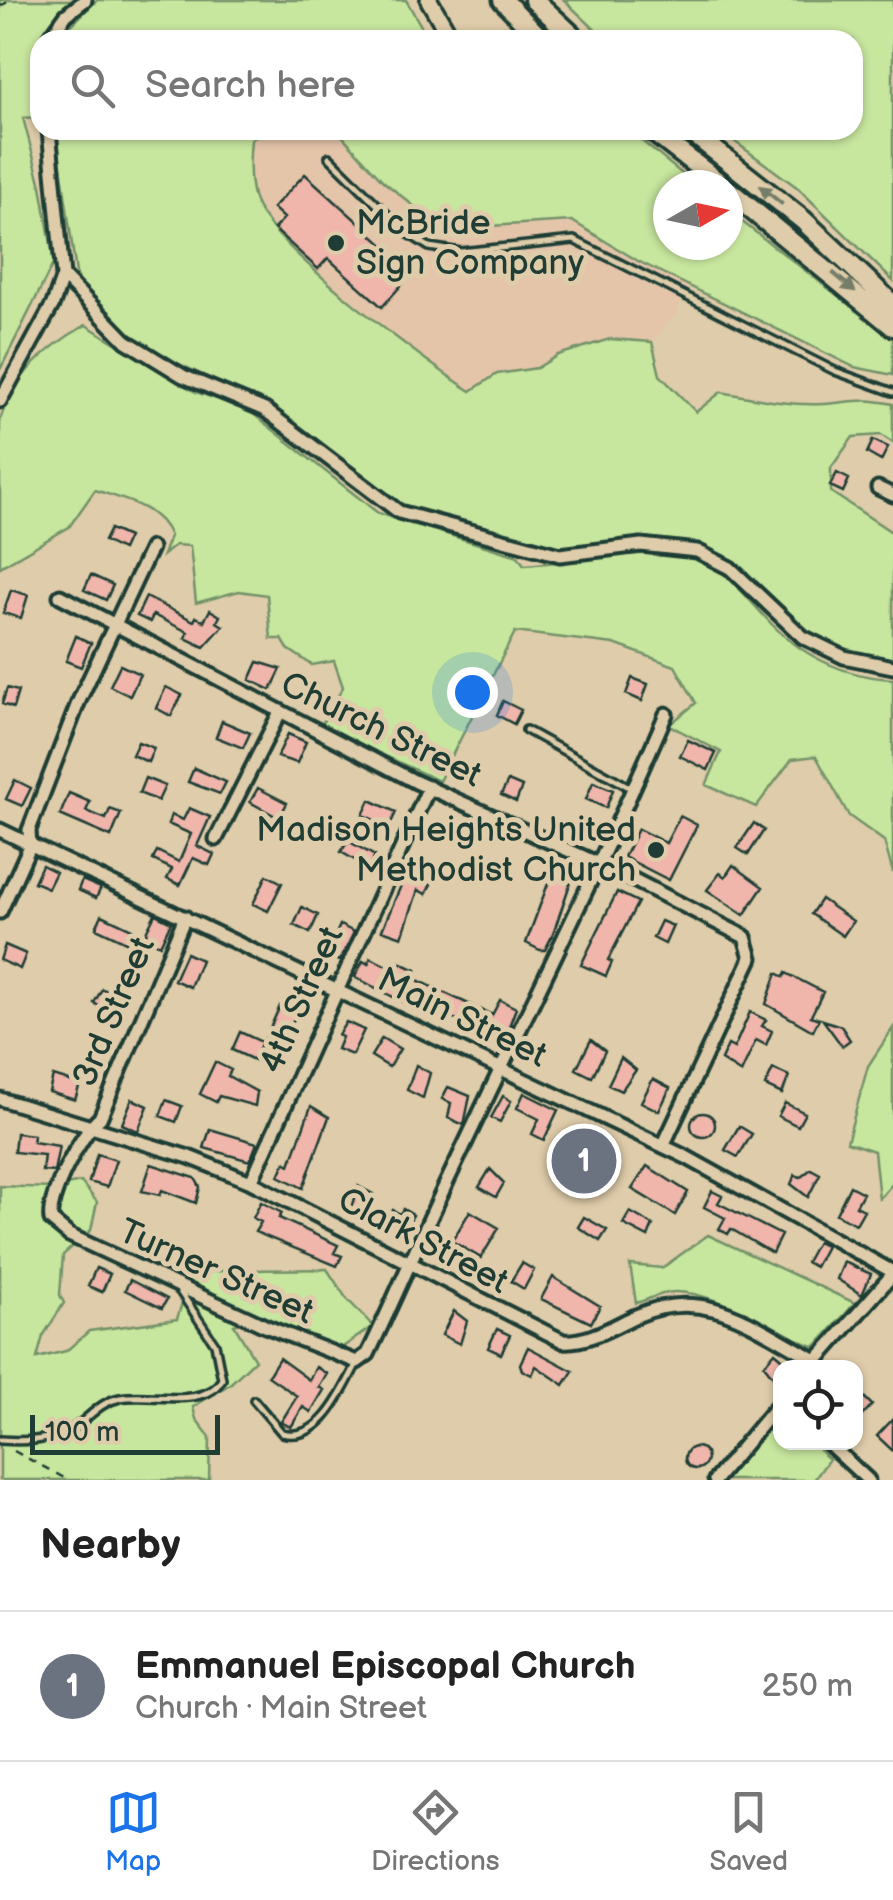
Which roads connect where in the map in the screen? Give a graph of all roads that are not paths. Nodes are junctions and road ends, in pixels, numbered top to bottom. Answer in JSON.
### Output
{"nodes":[{"id":1,"x":85,"y":0,"type":"edge"},
{"id":2,"x":429,"y":0,"type":"edge"},
{"id":3,"x":503,"y":0,"type":"edge"},
{"id":4,"x":534,"y":0,"type":"edge"},
{"id":5,"x":55,"y":30,"type":"edge"},
{"id":6,"x":446,"y":30,"type":"edge"},
{"id":7,"x":532,"y":30,"type":"edge"},
{"id":8,"x":566,"y":30,"type":"edge"},
{"id":9,"x":50,"y":140,"type":"edge"},
{"id":10,"x":664,"y":140,"type":"edge"},
{"id":11,"x":702,"y":140,"type":"edge"},
{"id":12,"x":329,"y":157,"type":"dead end"},
{"id":13,"x":703,"y":170,"type":"edge"},
{"id":14,"x":743,"y":202,"type":"edge"},
{"id":15,"x":63,"y":276,"type":"junction"},
{"id":16,"x":893,"y":304,"type":"edge"},
{"id":17,"x":893,"y":326,"type":"edge"},
{"id":18,"x":893,"y":392,"type":"edge"},
{"id":19,"x":0,"y":401,"type":"edge"},
{"id":20,"x":878,"y":488,"type":"dead end"},
{"id":21,"x":893,"y":494,"type":"edge"},
{"id":22,"x":151,"y":548,"type":"dead end"},
{"id":23,"x":60,"y":596,"type":"dead end"},
{"id":24,"x":115,"y":628,"type":"junction"},
{"id":25,"x":893,"y":667,"type":"edge"},
{"id":26,"x":280,"y":712,"type":"junction"},
{"id":27,"x":666,"y":714,"type":"dead end"},
{"id":28,"x":526,"y":730,"type":"dead end"},
{"id":29,"x":429,"y":787,"type":"junction"},
{"id":30,"x":634,"y":790,"type":"junction"},
{"id":31,"x":0,"y":830,"type":"edge"},
{"id":32,"x":216,"y":839,"type":"dead end"},
{"id":33,"x":30,"y":842,"type":"junction"},
{"id":34,"x":600,"y":864,"type":"junction"},
{"id":35,"x":0,"y":912,"type":"edge"},
{"id":36,"x":185,"y":917,"type":"junction"},
{"id":37,"x":337,"y":988,"type":"junction"},
{"id":38,"x":502,"y":1067,"type":"junction"},
{"id":39,"x":0,"y":1099,"type":"edge"},
{"id":40,"x":90,"y":1126,"type":"junction"},
{"id":41,"x":663,"y":1146,"type":"junction"},
{"id":42,"x":251,"y":1182,"type":"junction"},
{"id":43,"x":411,"y":1266,"type":"junction"},
{"id":44,"x":893,"y":1273,"type":"edge"},
{"id":45,"x":175,"y":1285,"type":"junction"},
{"id":46,"x":805,"y":1360,"type":"edge"},
{"id":47,"x":817,"y":1360,"type":"edge"},
{"id":48,"x":357,"y":1362,"type":"junction"},
{"id":49,"x":254,"y":1400,"type":"dead end"},
{"id":50,"x":773,"y":1410,"type":"edge"},
{"id":51,"x":0,"y":1440,"type":"edge"},
{"id":52,"x":836,"y":1450,"type":"edge"},
{"id":53,"x":715,"y":1480,"type":"edge"},
{"id":54,"x":868,"y":1480,"type":"edge"}],
"edges":[{"from":1,"to":5,"type":"street"},
{"from":2,"to":6,"type":"street"},
{"from":3,"to":7,"type":"main road"},
{"from":4,"to":8,"type":"main road"},
{"from":9,"to":15,"type":"street"},
{"from":10,"to":13,"type":"main road"},
{"from":16,"to":11,"type":"main road","one_way":true},
{"from":12,"to":18,"type":"lane"},
{"from":14,"to":17,"type":"main road","one_way":true},
{"from":15,"to":19,"type":"street"},
{"from":15,"to":25,"type":"street"},
{"from":20,"to":21,"type":"street"},
{"from":22,"to":24,"type":"street"},
{"from":23,"to":24,"type":"street","name":"Church Street"},
{"from":24,"to":26,"type":"street","name":"Church Street"},
{"from":24,"to":33,"type":"street"},
{"from":26,"to":29,"type":"street","name":"Church Street"},
{"from":26,"to":32,"type":"street"},
{"from":27,"to":30,"type":"street"},
{"from":28,"to":30,"type":"lane"},
{"from":29,"to":34,"type":"street","name":"Church Street"},
{"from":29,"to":37,"type":"street","name":"4th Street"},
{"from":30,"to":34,"type":"street"},
{"from":31,"to":33,"type":"street","name":"Main Street"},
{"from":33,"to":35,"type":"street"},
{"from":33,"to":36,"type":"street","name":"Main Street"},
{"from":34,"to":38,"type":"street"},
{"from":34,"to":41,"type":"street","name":"Church Street"},
{"from":36,"to":37,"type":"street","name":"Main Street"},
{"from":36,"to":40,"type":"street","name":"3rd Street"},
{"from":37,"to":38,"type":"street","name":"Main Street"},
{"from":37,"to":42,"type":"street","name":"4th Street"},
{"from":38,"to":41,"type":"street","name":"Main Street"},
{"from":38,"to":43,"type":"street"},
{"from":39,"to":40,"type":"street","name":"Clark Street"},
{"from":40,"to":42,"type":"street","name":"Clark Street"},
{"from":40,"to":45,"type":"street","name":"Turner Street"},
{"from":41,"to":44,"type":"street","name":"Main Street"},
{"from":42,"to":43,"type":"street","name":"Clark Street"},
{"from":43,"to":46,"type":"street","name":"Clark Street"},
{"from":43,"to":48,"type":"street"},
{"from":44,"to":47,"type":"street"},
{"from":45,"to":48,"type":"street","name":"Turner Street"},
{"from":45,"to":51,"type":"lane"},
{"from":48,"to":49,"type":"lane"},
{"from":50,"to":53,"type":"street"},
{"from":52,"to":54,"type":"street"}]}
